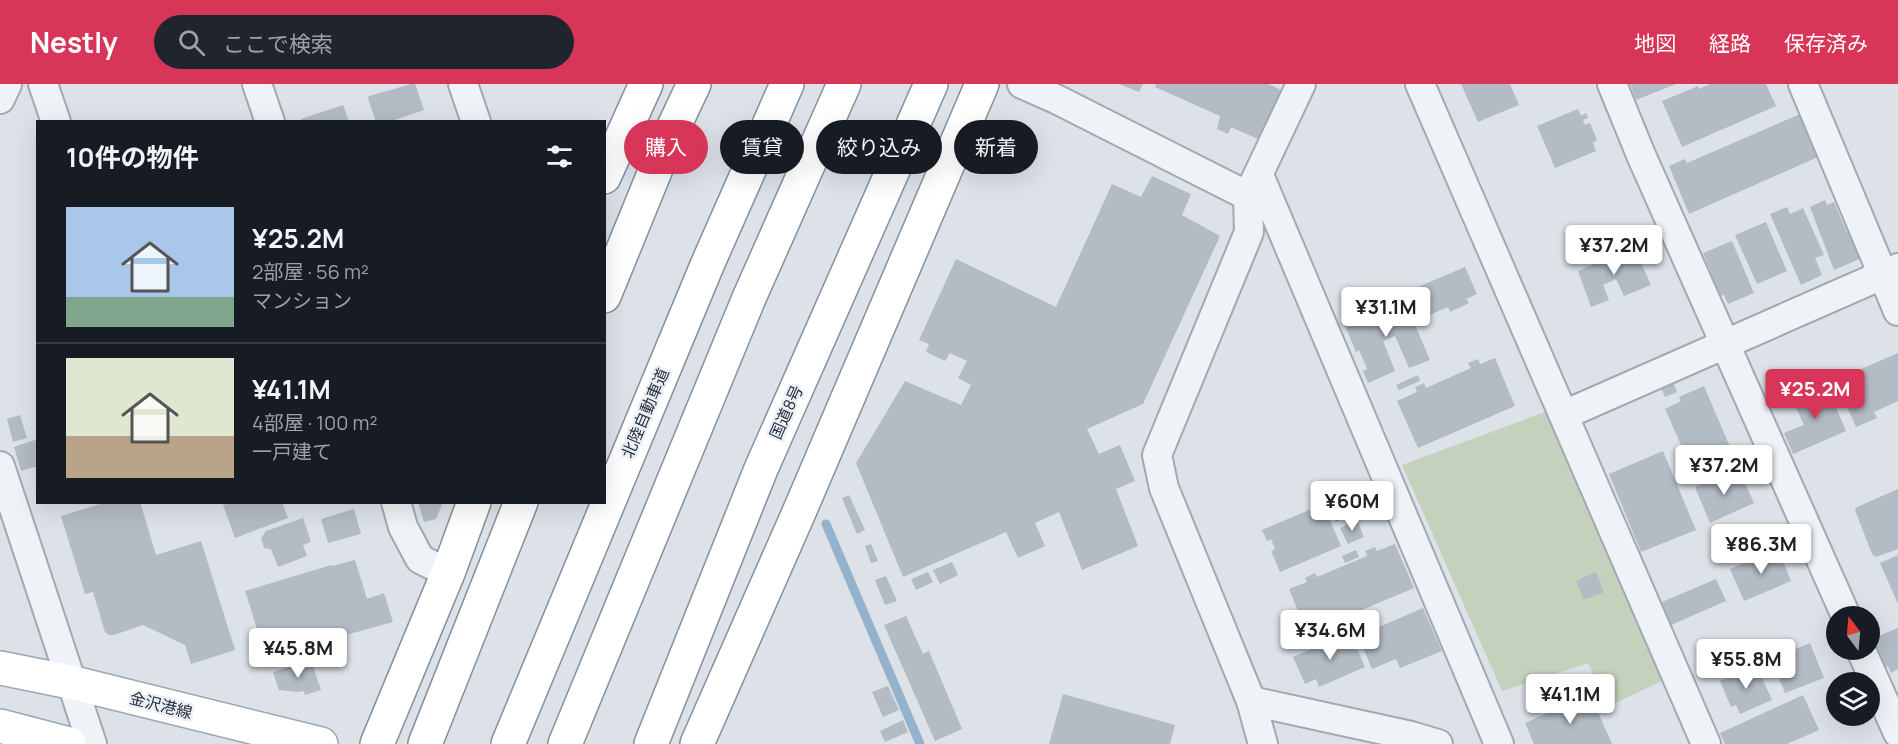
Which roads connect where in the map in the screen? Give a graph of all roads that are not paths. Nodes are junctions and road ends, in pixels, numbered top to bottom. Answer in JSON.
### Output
{"nodes":[{"id":1,"x":7,"y":84,"type":"edge"},
{"id":2,"x":43,"y":84,"type":"edge"},
{"id":3,"x":257,"y":84,"type":"edge"},
{"id":4,"x":463,"y":84,"type":"edge"},
{"id":5,"x":646,"y":84,"type":"edge"},
{"id":6,"x":694,"y":84,"type":"edge"},
{"id":7,"x":787,"y":84,"type":"edge"},
{"id":8,"x":844,"y":84,"type":"edge"},
{"id":9,"x":931,"y":84,"type":"edge"},
{"id":10,"x":982,"y":84,"type":"edge"},
{"id":11,"x":1022,"y":84,"type":"edge"},
{"id":12,"x":1301,"y":84,"type":"edge"},
{"id":13,"x":1420,"y":84,"type":"edge"},
{"id":14,"x":1612,"y":84,"type":"edge"},
{"id":15,"x":1803,"y":84,"type":"edge"},
{"id":16,"x":0,"y":99,"type":"edge"},
{"id":17,"x":55,"y":120,"type":"edge"},
{"id":18,"x":269,"y":120,"type":"edge"},
{"id":19,"x":475,"y":120,"type":"edge"},
{"id":20,"x":606,"y":173,"type":"edge"},
{"id":21,"x":1253,"y":186,"type":"junction"},
{"id":22,"x":1890,"y":272,"type":"edge"},
{"id":23,"x":606,"y":291,"type":"edge"},
{"id":24,"x":1898,"y":311,"type":"edge"},
{"id":25,"x":1725,"y":344,"type":"junction"},
{"id":26,"x":1563,"y":415,"type":"junction"},
{"id":27,"x":0,"y":466,"type":"edge"},
{"id":28,"x":397,"y":504,"type":"edge"},
{"id":29,"x":473,"y":504,"type":"edge"},
{"id":30,"x":520,"y":504,"type":"edge"},
{"id":31,"x":448,"y":573,"type":"junction"},
{"id":32,"x":1842,"y":606,"type":"edge"},
{"id":33,"x":1865,"y":660,"type":"edge"},
{"id":34,"x":0,"y":668,"type":"edge"},
{"id":35,"x":70,"y":682,"type":"junction"},
{"id":36,"x":1251,"y":701,"type":"junction"},
{"id":37,"x":0,"y":726,"type":"edge"},
{"id":38,"x":1898,"y":734,"type":"edge"},
{"id":39,"x":69,"y":744,"type":"edge"},
{"id":40,"x":92,"y":744,"type":"edge"},
{"id":41,"x":321,"y":744,"type":"edge"},
{"id":42,"x":377,"y":744,"type":"edge"},
{"id":43,"x":425,"y":744,"type":"edge"},
{"id":44,"x":508,"y":744,"type":"edge"},
{"id":45,"x":565,"y":744,"type":"edge"},
{"id":46,"x":651,"y":744,"type":"edge"},
{"id":47,"x":697,"y":744,"type":"edge"},
{"id":48,"x":1263,"y":744,"type":"edge"},
{"id":49,"x":1438,"y":744,"type":"edge"},
{"id":50,"x":1499,"y":744,"type":"edge"},
{"id":51,"x":1706,"y":744,"type":"edge"}],
"edges":[{"from":1,"to":16,"type":"street"},
{"from":2,"to":17,"type":"street"},
{"from":3,"to":18,"type":"street"},
{"from":4,"to":19,"type":"street"},
{"from":5,"to":20,"type":"main road"},
{"from":6,"to":23,"type":"main road"},
{"from":7,"to":44,"type":"main road","name":"北陸自動車道"},
{"from":8,"to":45,"type":"main road"},
{"from":9,"to":46,"type":"main road","name":"国道8号"},
{"from":10,"to":47,"type":"main road"},
{"from":11,"to":21,"type":"street"},
{"from":12,"to":21,"type":"street"},
{"from":13,"to":26,"type":"street"},
{"from":14,"to":25,"type":"street"},
{"from":15,"to":22,"type":"street"},
{"from":21,"to":36,"type":"street"},
{"from":21,"to":50,"type":"street"},
{"from":22,"to":24,"type":"street"},
{"from":22,"to":25,"type":"street"},
{"from":25,"to":26,"type":"street"},
{"from":25,"to":32,"type":"street"},
{"from":26,"to":51,"type":"street"},
{"from":27,"to":35,"type":"street"},
{"from":28,"to":31,"type":"street"},
{"from":29,"to":31,"type":"main road"},
{"from":30,"to":43,"type":"main road"},
{"from":31,"to":42,"type":"main road"},
{"from":33,"to":38,"type":"street"},
{"from":34,"to":35,"type":"main road","name":"金沢港線"},
{"from":35,"to":40,"type":"street"},
{"from":35,"to":41,"type":"main road","name":"金沢港線"},
{"from":36,"to":48,"type":"street"},
{"from":36,"to":49,"type":"street"},
{"from":37,"to":39,"type":"main road"}]}
